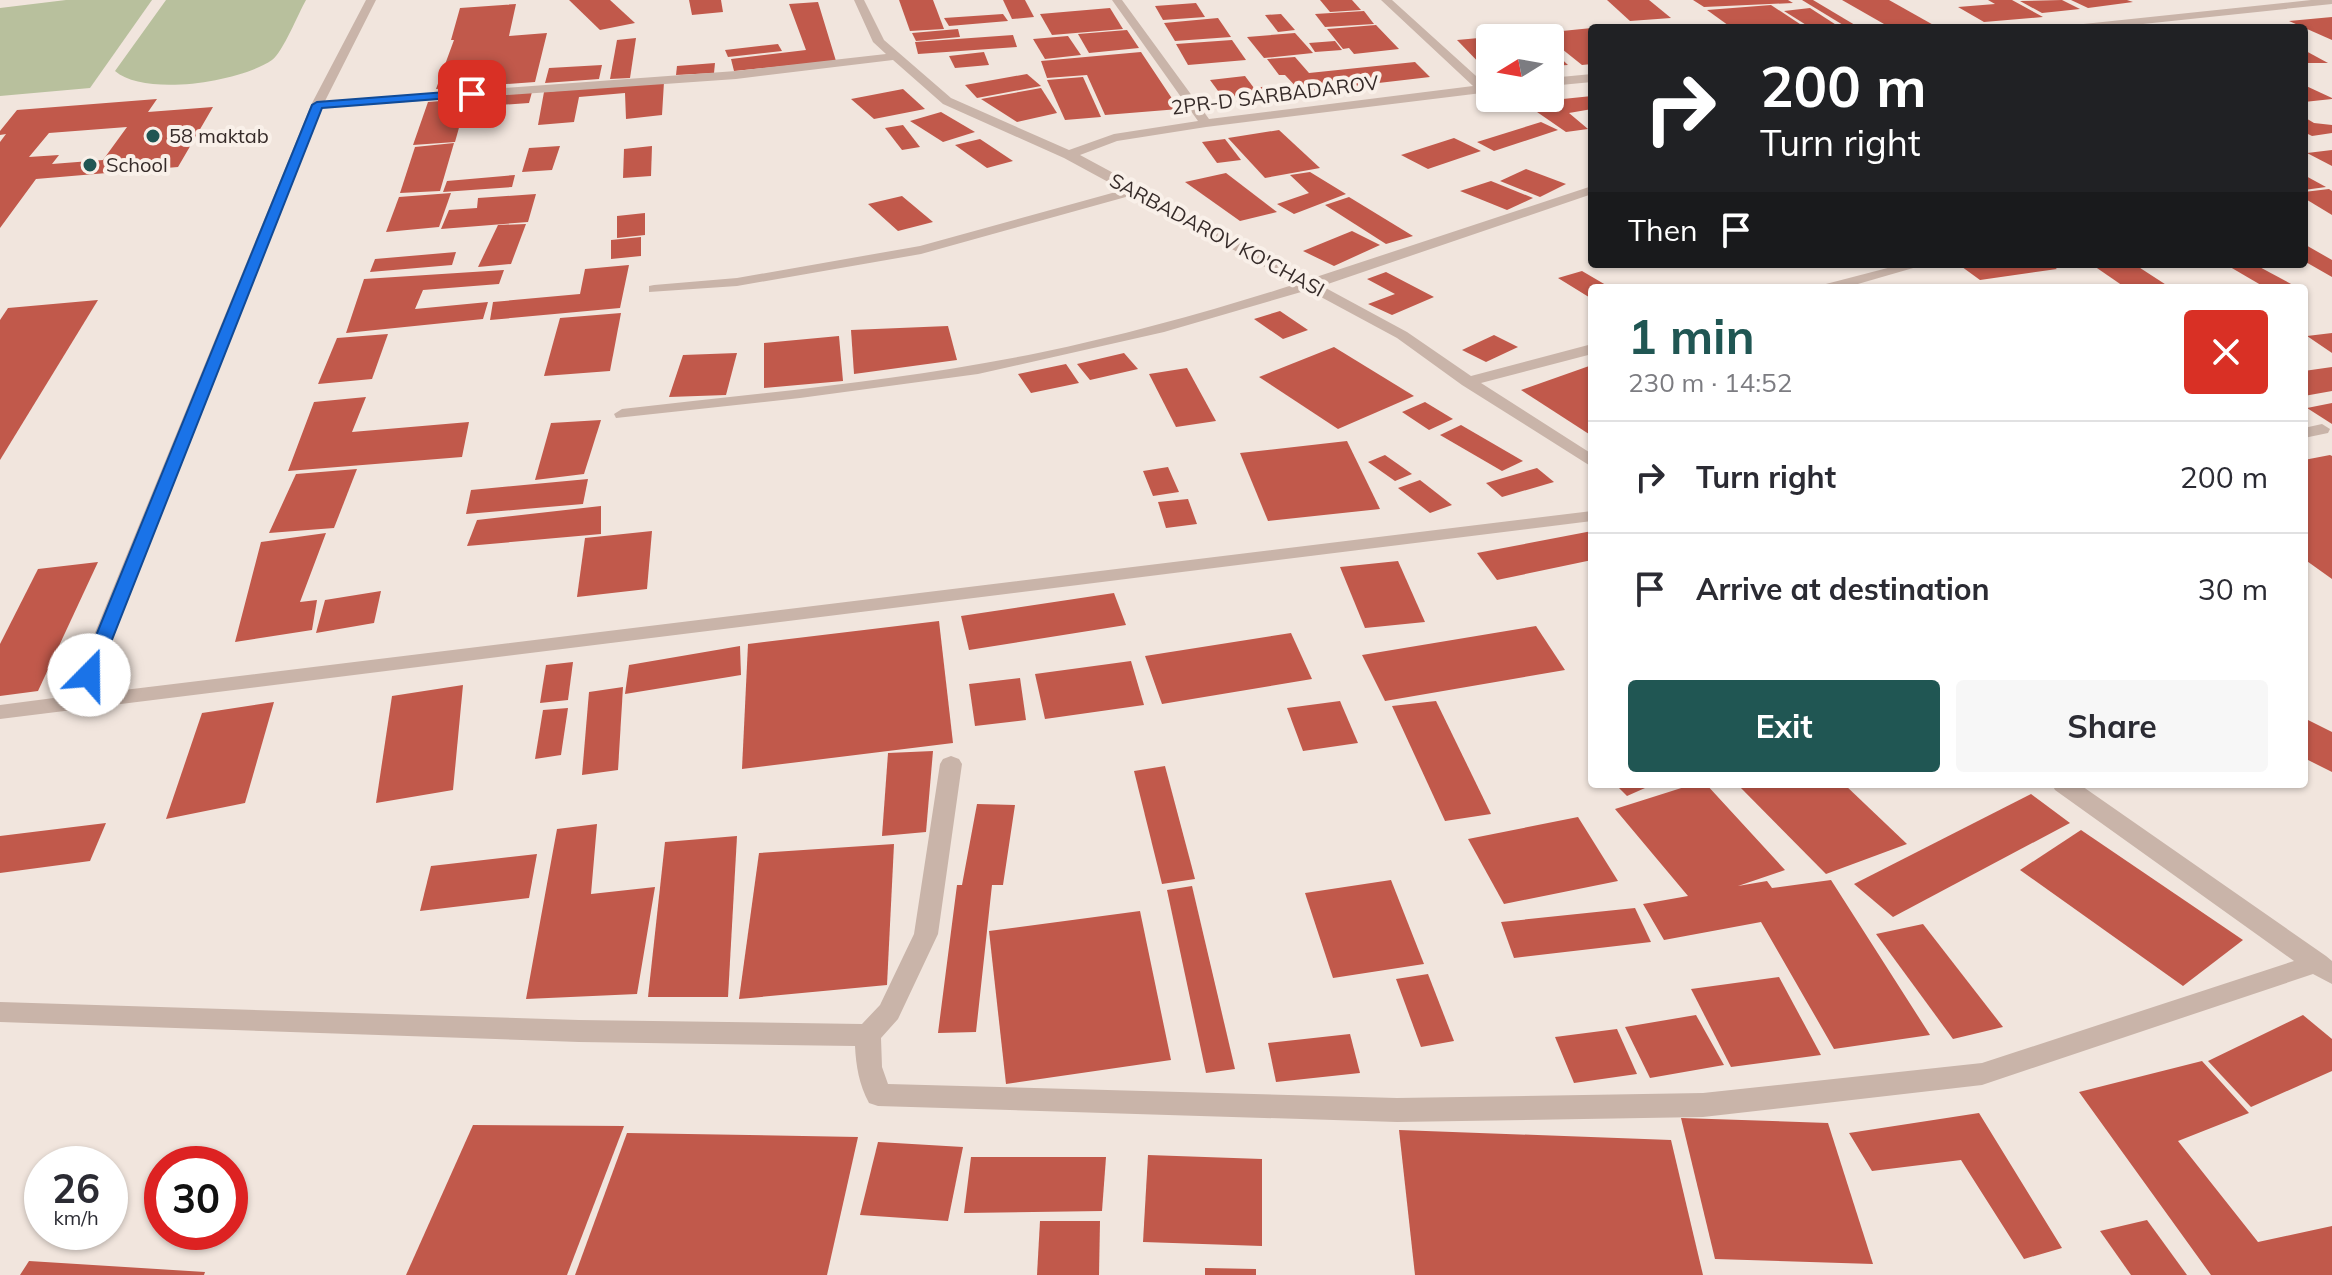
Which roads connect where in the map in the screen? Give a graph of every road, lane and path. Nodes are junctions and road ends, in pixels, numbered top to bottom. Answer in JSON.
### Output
{"nodes":[{"id":1,"x":371,"y":0,"type":"edge"},
{"id":2,"x":859,"y":0,"type":"edge"},
{"id":3,"x":1117,"y":0,"type":"edge"},
{"id":4,"x":1386,"y":0,"type":"edge"},
{"id":5,"x":2332,"y":1,"type":"edge"},
{"id":6,"x":2112,"y":24,"type":"edge"},
{"id":7,"x":895,"y":56,"type":"junction"},
{"id":8,"x":1588,"y":78,"type":"edge"},
{"id":9,"x":1476,"y":79,"type":"edge"},
{"id":10,"x":1564,"y":81,"type":"edge"},
{"id":11,"x":1476,"y":89,"type":"edge"},
{"id":12,"x":317,"y":105,"type":"junction"},
{"id":13,"x":1206,"y":123,"type":"junction"},
{"id":14,"x":1069,"y":155,"type":"junction"},
{"id":15,"x":1133,"y":191,"type":"junction"},
{"id":16,"x":1588,"y":191,"type":"edge"},
{"id":17,"x":1904,"y":268,"type":"edge"},
{"id":18,"x":1842,"y":284,"type":"edge"},
{"id":19,"x":1310,"y":285,"type":"junction"},
{"id":20,"x":654,"y":289,"type":"dead end"},
{"id":21,"x":1588,"y":350,"type":"edge"},
{"id":22,"x":1468,"y":382,"type":"junction"},
{"id":23,"x":622,"y":414,"type":"dead end"},
{"id":24,"x":2322,"y":429,"type":"dead end"},
{"id":25,"x":2308,"y":432,"type":"edge"},
{"id":26,"x":1588,"y":459,"type":"edge"},
{"id":27,"x":1588,"y":516,"type":"edge"},
{"id":28,"x":77,"y":703,"type":"junction"},
{"id":29,"x":0,"y":712,"type":"edge"},
{"id":30,"x":951,"y":764,"type":"dead end"},
{"id":31,"x":2069,"y":788,"type":"edge"},
{"id":32,"x":2325,"y":969,"type":"edge"},
{"id":33,"x":0,"y":1012,"type":"edge"},
{"id":34,"x":868,"y":1035,"type":"junction"}],
"edges":[{"from":1,"to":12,"type":"street"},
{"from":2,"to":7,"type":"street","name":"SARBADAROV KO'CHASI"},
{"from":3,"to":13,"type":"street"},
{"from":4,"to":9,"type":"street"},
{"from":5,"to":6,"type":"street"},
{"from":7,"to":12,"type":"street"},
{"from":7,"to":14,"type":"street","name":"SARBADAROV KO'CHASI"},
{"from":8,"to":10,"type":"street"},
{"from":11,"to":13,"type":"street","name":"2PR-D SARBADAROV"},
{"from":12,"to":28,"type":"street"},
{"from":13,"to":14,"type":"street","name":"2PR-D SARBADAROV"},
{"from":14,"to":15,"type":"street","name":"SARBADAROV KO'CHASI"},
{"from":15,"to":19,"type":"street","name":"SARBADAROV KO'CHASI"},
{"from":15,"to":20,"type":"street"},
{"from":16,"to":19,"type":"street"},
{"from":17,"to":18,"type":"street"},
{"from":19,"to":22,"type":"street","name":"SARBADAROV KO'CHASI"},
{"from":19,"to":23,"type":"street"},
{"from":21,"to":22,"type":"street"},
{"from":22,"to":26,"type":"street","name":"SARBADAROV KO'CHASI"},
{"from":24,"to":25,"type":"street"},
{"from":27,"to":28,"type":"street"},
{"from":28,"to":29,"type":"street"},
{"from":30,"to":34,"type":"street"},
{"from":31,"to":32,"type":"street"},
{"from":32,"to":34,"type":"street"},
{"from":33,"to":34,"type":"street"}]}
